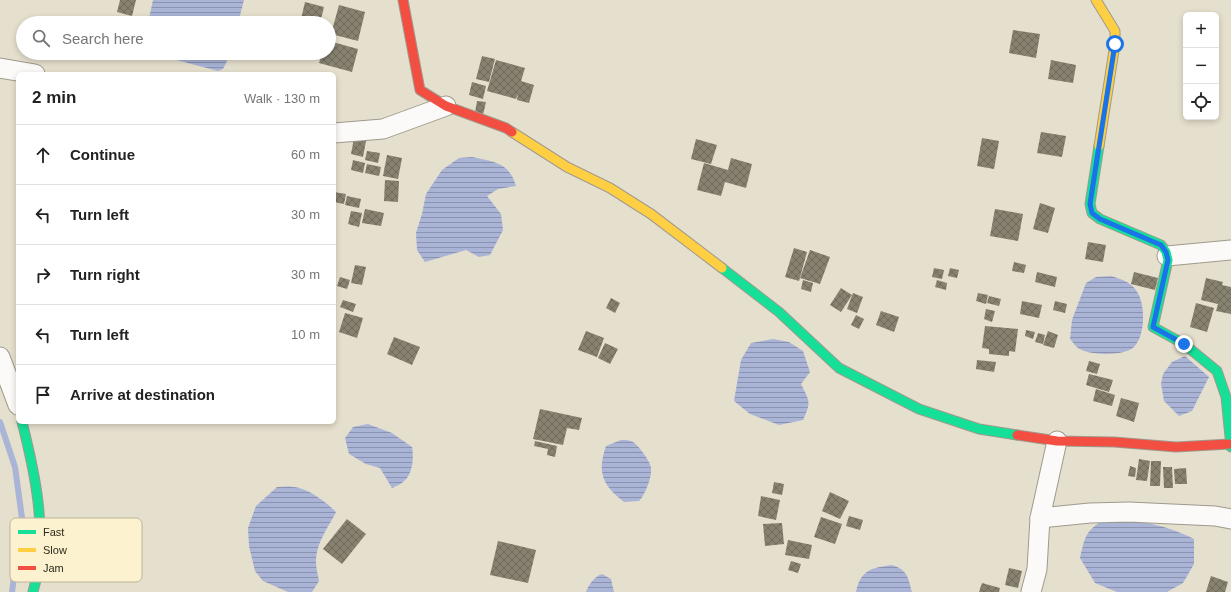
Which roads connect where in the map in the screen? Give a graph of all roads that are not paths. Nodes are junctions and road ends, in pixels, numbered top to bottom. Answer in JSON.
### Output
{"nodes":[{"id":1,"x":402,"y":0,"type":"edge"},
{"id":2,"x":1096,"y":0,"type":"edge"},
{"id":3,"x":0,"y":68,"type":"edge"},
{"id":4,"x":23,"y":72,"type":"edge"},
{"id":5,"x":446,"y":106,"type":"junction"},
{"id":6,"x":336,"y":133,"type":"edge"},
{"id":7,"x":1231,"y":250,"type":"edge"},
{"id":8,"x":1167,"y":256,"type":"junction"},
{"id":9,"x":0,"y":357,"type":"edge"},
{"id":10,"x":16,"y":397,"type":"edge"},
{"id":11,"x":22,"y":424,"type":"edge"},
{"id":12,"x":1056,"y":441,"type":"junction"},
{"id":13,"x":1231,"y":446,"type":"edge"},
{"id":14,"x":39,"y":518,"type":"edge"},
{"id":15,"x":1040,"y":518,"type":"junction"},
{"id":16,"x":1231,"y":519,"type":"edge"},
{"id":17,"x":35,"y":582,"type":"edge"},
{"id":18,"x":33,"y":592,"type":"edge"},
{"id":19,"x":1030,"y":592,"type":"edge"}],
"edges":[{"from":1,"to":5,"type":"street"},
{"from":2,"to":8,"type":"street"},
{"from":3,"to":4,"type":"street"},
{"from":5,"to":6,"type":"street"},
{"from":5,"to":12,"type":"street"},
{"from":7,"to":8,"type":"street"},
{"from":8,"to":13,"type":"street"},
{"from":9,"to":10,"type":"street"},
{"from":11,"to":14,"type":"street"},
{"from":12,"to":13,"type":"street"},
{"from":12,"to":15,"type":"street"},
{"from":15,"to":16,"type":"street"},
{"from":15,"to":19,"type":"street"},
{"from":17,"to":18,"type":"street"}]}
